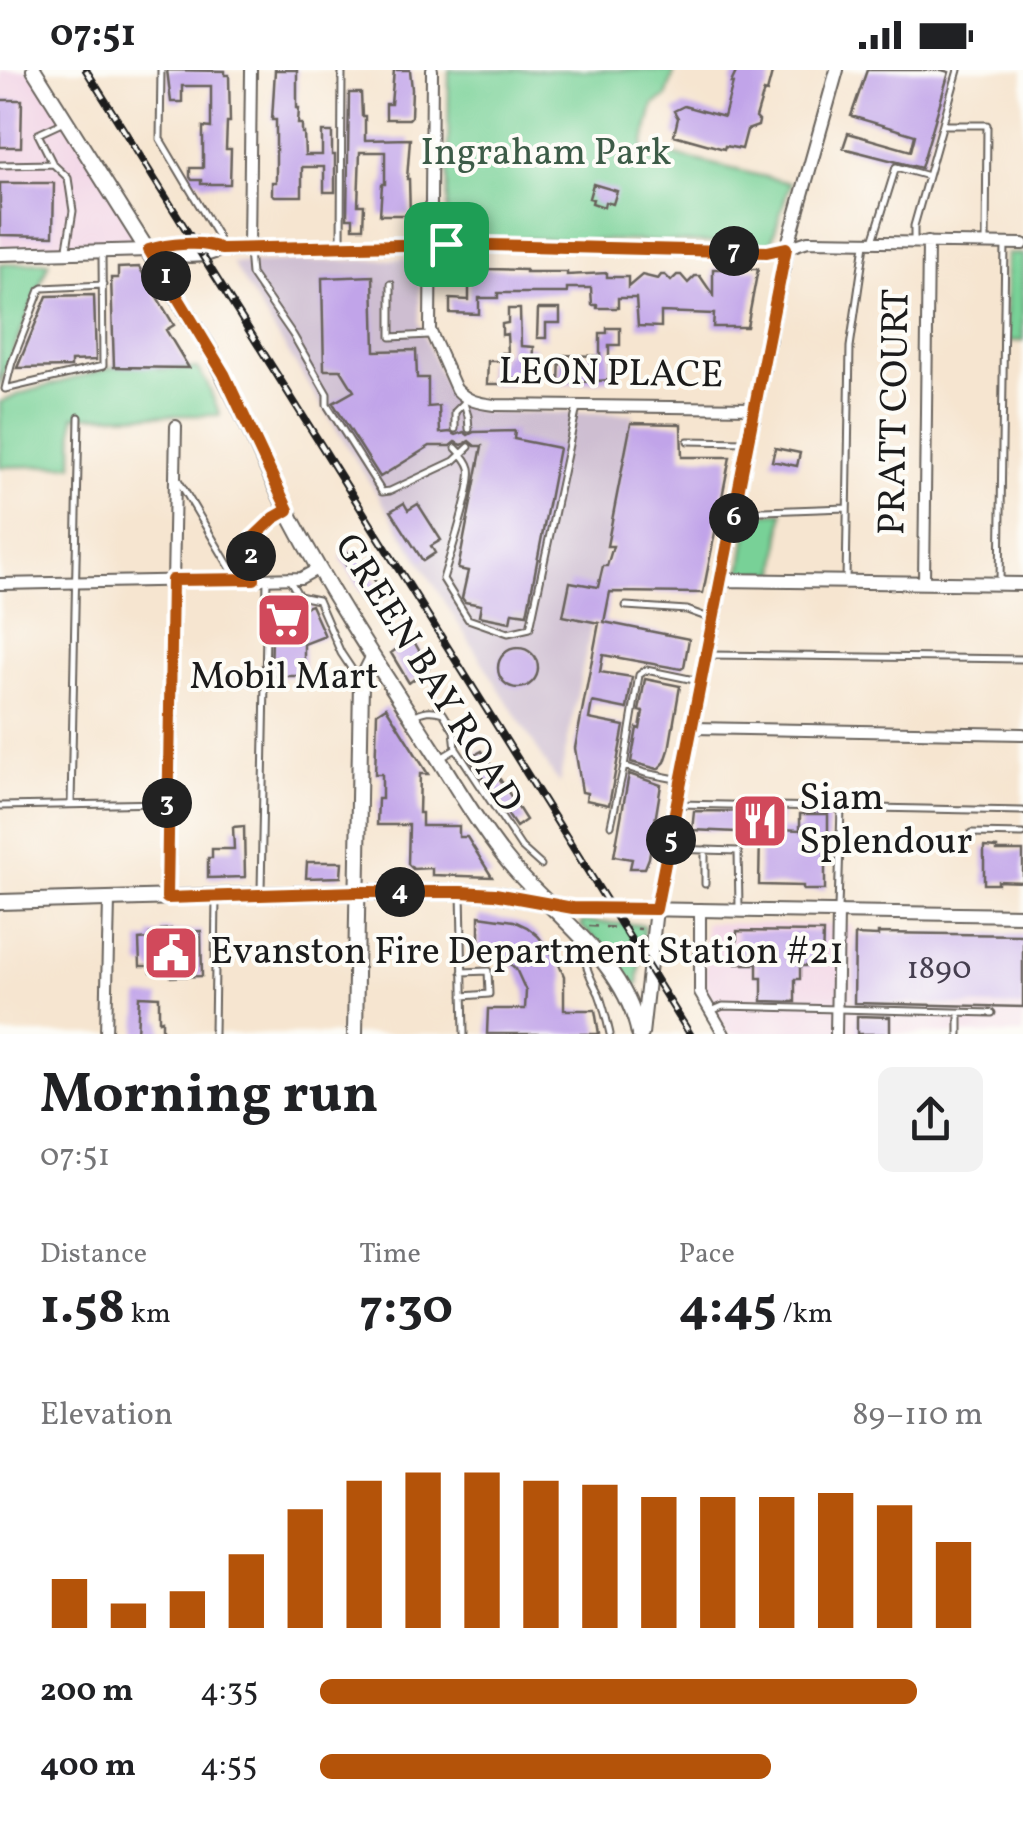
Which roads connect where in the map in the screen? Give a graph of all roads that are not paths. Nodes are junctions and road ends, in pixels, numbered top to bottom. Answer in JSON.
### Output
{"nodes":[{"id":1,"x":34,"y":70,"type":"edge"},
{"id":2,"x":161,"y":70,"type":"edge"},
{"id":3,"x":251,"y":70,"type":"edge"},
{"id":4,"x":342,"y":70,"type":"edge"},
{"id":5,"x":432,"y":70,"type":"edge"},
{"id":6,"x":837,"y":70,"type":"edge"},
{"id":7,"x":958,"y":70,"type":"edge"},
{"id":8,"x":66,"y":120,"type":"junction"},
{"id":9,"x":942,"y":125,"type":"junction"},
{"id":10,"x":53,"y":164,"type":"junction"},
{"id":11,"x":0,"y":165,"type":"edge"},
{"id":12,"x":928,"y":176,"type":"junction"},
{"id":13,"x":869,"y":241,"type":"junction"},
{"id":14,"x":914,"y":242,"type":"junction"},
{"id":15,"x":928,"y":242,"type":"junction"},
{"id":16,"x":986,"y":243,"type":"junction"},
{"id":17,"x":430,"y":244,"type":"junction"},
{"id":18,"x":1004,"y":244,"type":"junction"},
{"id":19,"x":1023,"y":244,"type":"edge"},
{"id":20,"x":340,"y":246,"type":"junction"},
{"id":21,"x":249,"y":248,"type":"junction"},
{"id":22,"x":786,"y":248,"type":"junction"},
{"id":23,"x":221,"y":249,"type":"junction"},
{"id":24,"x":149,"y":250,"type":"junction"},
{"id":25,"x":67,"y":252,"type":"junction"},
{"id":26,"x":102,"y":252,"type":"junction"},
{"id":27,"x":0,"y":254,"type":"edge"},
{"id":28,"x":391,"y":284,"type":"dead end"},
{"id":29,"x":103,"y":286,"type":"junction"},
{"id":30,"x":432,"y":335,"type":"junction"},
{"id":31,"x":465,"y":401,"type":"junction"},
{"id":32,"x":578,"y":406,"type":"junction"},
{"id":33,"x":756,"y":408,"type":"junction"},
{"id":34,"x":79,"y":418,"type":"dead end"},
{"id":35,"x":176,"y":426,"type":"dead end"},
{"id":36,"x":456,"y":429,"type":"dead end"},
{"id":37,"x":468,"y":429,"type":"dead end"},
{"id":38,"x":688,"y":441,"type":"dead end"},
{"id":39,"x":749,"y":442,"type":"junction"},
{"id":40,"x":468,"y":447,"type":"dead end"},
{"id":41,"x":456,"y":448,"type":"dead end"},
{"id":42,"x":462,"y":454,"type":"junction"},
{"id":43,"x":175,"y":476,"type":"junction"},
{"id":44,"x":846,"y":508,"type":"junction"},
{"id":45,"x":288,"y":510,"type":"junction"},
{"id":46,"x":736,"y":512,"type":"junction"},
{"id":47,"x":319,"y":568,"type":"junction"},
{"id":48,"x":289,"y":578,"type":"junction"},
{"id":49,"x":236,"y":579,"type":"junction"},
{"id":50,"x":254,"y":579,"type":"junction"},
{"id":51,"x":267,"y":579,"type":"junction"},
{"id":52,"x":172,"y":580,"type":"junction"},
{"id":53,"x":722,"y":580,"type":"junction"},
{"id":54,"x":76,"y":582,"type":"junction"},
{"id":55,"x":846,"y":582,"type":"junction"},
{"id":56,"x":924,"y":582,"type":"junction"},
{"id":57,"x":0,"y":584,"type":"edge"},
{"id":58,"x":1000,"y":584,"type":"junction"},
{"id":59,"x":1023,"y":584,"type":"edge"},
{"id":60,"x":334,"y":593,"type":"junction"},
{"id":61,"x":318,"y":600,"type":"junction"},
{"id":62,"x":626,"y":606,"type":"dead end"},
{"id":63,"x":714,"y":619,"type":"junction"},
{"id":64,"x":351,"y":621,"type":"junction"},
{"id":65,"x":332,"y":632,"type":"junction"},
{"id":66,"x":708,"y":655,"type":"junction"},
{"id":67,"x":373,"y":658,"type":"junction"},
{"id":68,"x":1023,"y":659,"type":"edge"},
{"id":69,"x":702,"y":681,"type":"junction"},
{"id":70,"x":361,"y":682,"type":"junction"},
{"id":71,"x":412,"y":718,"type":"junction"},
{"id":72,"x":693,"y":728,"type":"junction"},
{"id":73,"x":1023,"y":734,"type":"edge"},
{"id":74,"x":456,"y":748,"type":"junction"},
{"id":75,"x":439,"y":760,"type":"junction"},
{"id":76,"x":624,"y":766,"type":"junction"},
{"id":77,"x":683,"y":780,"type":"junction"},
{"id":78,"x":167,"y":803,"type":"junction"},
{"id":79,"x":71,"y":804,"type":"junction"},
{"id":80,"x":678,"y":804,"type":"junction"},
{"id":81,"x":0,"y":806,"type":"edge"},
{"id":82,"x":842,"y":807,"type":"junction"},
{"id":83,"x":1023,"y":811,"type":"edge"},
{"id":84,"x":611,"y":826,"type":"dead end"},
{"id":85,"x":972,"y":833,"type":"dead end"},
{"id":86,"x":1023,"y":834,"type":"edge"},
{"id":87,"x":670,"y":849,"type":"junction"},
{"id":88,"x":706,"y":850,"type":"junction"},
{"id":89,"x":541,"y":865,"type":"dead end"},
{"id":90,"x":705,"y":884,"type":"dead end"},
{"id":91,"x":358,"y":892,"type":"junction"},
{"id":92,"x":461,"y":892,"type":"junction"},
{"id":93,"x":261,"y":895,"type":"junction"},
{"id":94,"x":216,"y":896,"type":"junction"},
{"id":95,"x":167,"y":898,"type":"junction"},
{"id":96,"x":109,"y":900,"type":"junction"},
{"id":97,"x":0,"y":902,"type":"edge"},
{"id":98,"x":548,"y":904,"type":"junction"},
{"id":99,"x":656,"y":909,"type":"junction"},
{"id":100,"x":700,"y":909,"type":"junction"},
{"id":101,"x":739,"y":910,"type":"junction"},
{"id":102,"x":838,"y":912,"type":"junction"},
{"id":103,"x":1023,"y":916,"type":"edge"},
{"id":104,"x":587,"y":945,"type":"junction"},
{"id":105,"x":462,"y":972,"type":"junction"},
{"id":106,"x":463,"y":996,"type":"junction"},
{"id":107,"x":837,"y":1009,"type":"junction"},
{"id":108,"x":710,"y":1011,"type":"junction"},
{"id":109,"x":958,"y":1013,"type":"junction"},
{"id":110,"x":992,"y":1013,"type":"dead end"},
{"id":111,"x":106,"y":1034,"type":"edge"},
{"id":112,"x":214,"y":1034,"type":"edge"},
{"id":113,"x":355,"y":1034,"type":"edge"},
{"id":114,"x":464,"y":1034,"type":"edge"},
{"id":115,"x":610,"y":1034,"type":"edge"},
{"id":116,"x":640,"y":1034,"type":"edge"},
{"id":117,"x":724,"y":1034,"type":"edge"},
{"id":118,"x":836,"y":1034,"type":"edge"},
{"id":119,"x":959,"y":1034,"type":"edge"}],
"edges":[{"from":1,"to":8,"type":"main road","name":"GREEN BAY ROAD"},
{"from":2,"to":23,"type":"lane"},
{"from":3,"to":21,"type":"street"},
{"from":4,"to":20,"type":"lane"},
{"from":5,"to":17,"type":"street"},
{"from":6,"to":22,"type":"street"},
{"from":7,"to":9,"type":"lane"},
{"from":8,"to":10,"type":"lane"},
{"from":8,"to":24,"type":"main road","name":"GREEN BAY ROAD"},
{"from":9,"to":12,"type":"lane"},
{"from":9,"to":16,"type":"lane"},
{"from":10,"to":11,"type":"lane"},
{"from":10,"to":25,"type":"lane"},
{"from":12,"to":13,"type":"lane"},
{"from":12,"to":14,"type":"lane"},
{"from":13,"to":14,"type":"street"},
{"from":13,"to":22,"type":"street"},
{"from":13,"to":44,"type":"lane"},
{"from":14,"to":15,"type":"street"},
{"from":15,"to":16,"type":"street"},
{"from":15,"to":56,"type":"street","name":"PRATT COURT"},
{"from":16,"to":18,"type":"street"},
{"from":17,"to":20,"type":"street"},
{"from":17,"to":22,"type":"street"},
{"from":17,"to":30,"type":"street"},
{"from":18,"to":19,"type":"street"},
{"from":18,"to":58,"type":"lane"},
{"from":20,"to":21,"type":"street"},
{"from":21,"to":23,"type":"street"},
{"from":21,"to":42,"type":"lane"},
{"from":22,"to":33,"type":"street"},
{"from":23,"to":24,"type":"street"},
{"from":24,"to":26,"type":"street"},
{"from":24,"to":45,"type":"main road","name":"GREEN BAY ROAD"},
{"from":25,"to":26,"type":"street"},
{"from":25,"to":27,"type":"street"},
{"from":26,"to":29,"type":"lane"},
{"from":28,"to":30,"type":"lane"},
{"from":29,"to":29,"type":"lane"},
{"from":30,"to":31,"type":"street"},
{"from":31,"to":32,"type":"street","name":"LEON PLACE"},
{"from":31,"to":36,"type":"lane"},
{"from":31,"to":37,"type":"lane"},
{"from":32,"to":33,"type":"street","name":"LEON PLACE"},
{"from":32,"to":42,"type":"lane"},
{"from":33,"to":39,"type":"street"},
{"from":34,"to":54,"type":"lane"},
{"from":35,"to":43,"type":"street"},
{"from":38,"to":39,"type":"lane"},
{"from":39,"to":46,"type":"street"},
{"from":40,"to":42,"type":"lane"},
{"from":41,"to":42,"type":"lane"},
{"from":43,"to":49,"type":"lane"},
{"from":43,"to":52,"type":"street"},
{"from":44,"to":46,"type":"lane"},
{"from":44,"to":55,"type":"lane"},
{"from":45,"to":47,"type":"main road","name":"GREEN BAY ROAD"},
{"from":45,"to":50,"type":"lane"},
{"from":46,"to":53,"type":"street"},
{"from":47,"to":48,"type":"street"},
{"from":47,"to":60,"type":"main road","name":"GREEN BAY ROAD"},
{"from":48,"to":51,"type":"street"},
{"from":48,"to":61,"type":"lane"},
{"from":49,"to":50,"type":"street"},
{"from":49,"to":52,"type":"street"},
{"from":50,"to":51,"type":"street"},
{"from":51,"to":93,"type":"lane"},
{"from":52,"to":54,"type":"street"},
{"from":52,"to":78,"type":"street"},
{"from":53,"to":55,"type":"street"},
{"from":53,"to":63,"type":"street"},
{"from":54,"to":57,"type":"street"},
{"from":54,"to":79,"type":"lane"},
{"from":55,"to":56,"type":"street"},
{"from":56,"to":58,"type":"street"},
{"from":58,"to":59,"type":"street"},
{"from":60,"to":61,"type":"lane"},
{"from":60,"to":64,"type":"main road","name":"GREEN BAY ROAD"},
{"from":61,"to":65,"type":"lane"},
{"from":62,"to":63,"type":"lane"},
{"from":63,"to":66,"type":"street"},
{"from":64,"to":65,"type":"lane"},
{"from":64,"to":67,"type":"main road","name":"GREEN BAY ROAD"},
{"from":65,"to":70,"type":"lane"},
{"from":66,"to":68,"type":"lane"},
{"from":66,"to":69,"type":"street"},
{"from":67,"to":70,"type":"main road"},
{"from":67,"to":71,"type":"main road","name":"GREEN BAY ROAD"},
{"from":69,"to":72,"type":"street"},
{"from":69,"to":76,"type":"lane"},
{"from":70,"to":91,"type":"main road"},
{"from":71,"to":74,"type":"lane"},
{"from":71,"to":75,"type":"main road","name":"GREEN BAY ROAD"},
{"from":72,"to":73,"type":"street"},
{"from":72,"to":77,"type":"street"},
{"from":74,"to":75,"type":"lane"},
{"from":74,"to":89,"type":"lane"},
{"from":75,"to":98,"type":"main road","name":"GREEN BAY ROAD"},
{"from":76,"to":77,"type":"lane"},
{"from":76,"to":84,"type":"lane"},
{"from":77,"to":80,"type":"street"},
{"from":78,"to":79,"type":"lane"},
{"from":78,"to":95,"type":"street"},
{"from":79,"to":81,"type":"lane"},
{"from":80,"to":82,"type":"lane"},
{"from":80,"to":87,"type":"street"},
{"from":82,"to":83,"type":"lane"},
{"from":82,"to":102,"type":"lane"},
{"from":85,"to":86,"type":"lane"},
{"from":87,"to":88,"type":"lane"},
{"from":87,"to":99,"type":"street"},
{"from":88,"to":90,"type":"lane"},
{"from":88,"to":101,"type":"lane"},
{"from":91,"to":92,"type":"main road"},
{"from":91,"to":93,"type":"main road"},
{"from":91,"to":113,"type":"main road"},
{"from":92,"to":98,"type":"main road"},
{"from":92,"to":105,"type":"lane"},
{"from":93,"to":94,"type":"main road"},
{"from":94,"to":95,"type":"main road"},
{"from":94,"to":112,"type":"lane"},
{"from":95,"to":96,"type":"main road"},
{"from":96,"to":97,"type":"main road"},
{"from":96,"to":111,"type":"street"},
{"from":98,"to":99,"type":"street"},
{"from":98,"to":104,"type":"main road","name":"GREEN BAY ROAD"},
{"from":99,"to":100,"type":"street"},
{"from":99,"to":116,"type":"street"},
{"from":100,"to":101,"type":"street"},
{"from":100,"to":108,"type":"street"},
{"from":101,"to":102,"type":"street"},
{"from":102,"to":103,"type":"street"},
{"from":102,"to":107,"type":"street"},
{"from":104,"to":115,"type":"lane"},
{"from":104,"to":116,"type":"main road","name":"GREEN BAY ROAD"},
{"from":105,"to":106,"type":"lane"},
{"from":105,"to":106,"type":"lane"},
{"from":106,"to":114,"type":"lane"},
{"from":107,"to":108,"type":"lane"},
{"from":107,"to":109,"type":"lane"},
{"from":107,"to":118,"type":"street"},
{"from":108,"to":117,"type":"street"},
{"from":109,"to":110,"type":"lane"},
{"from":109,"to":119,"type":"lane"}]}
